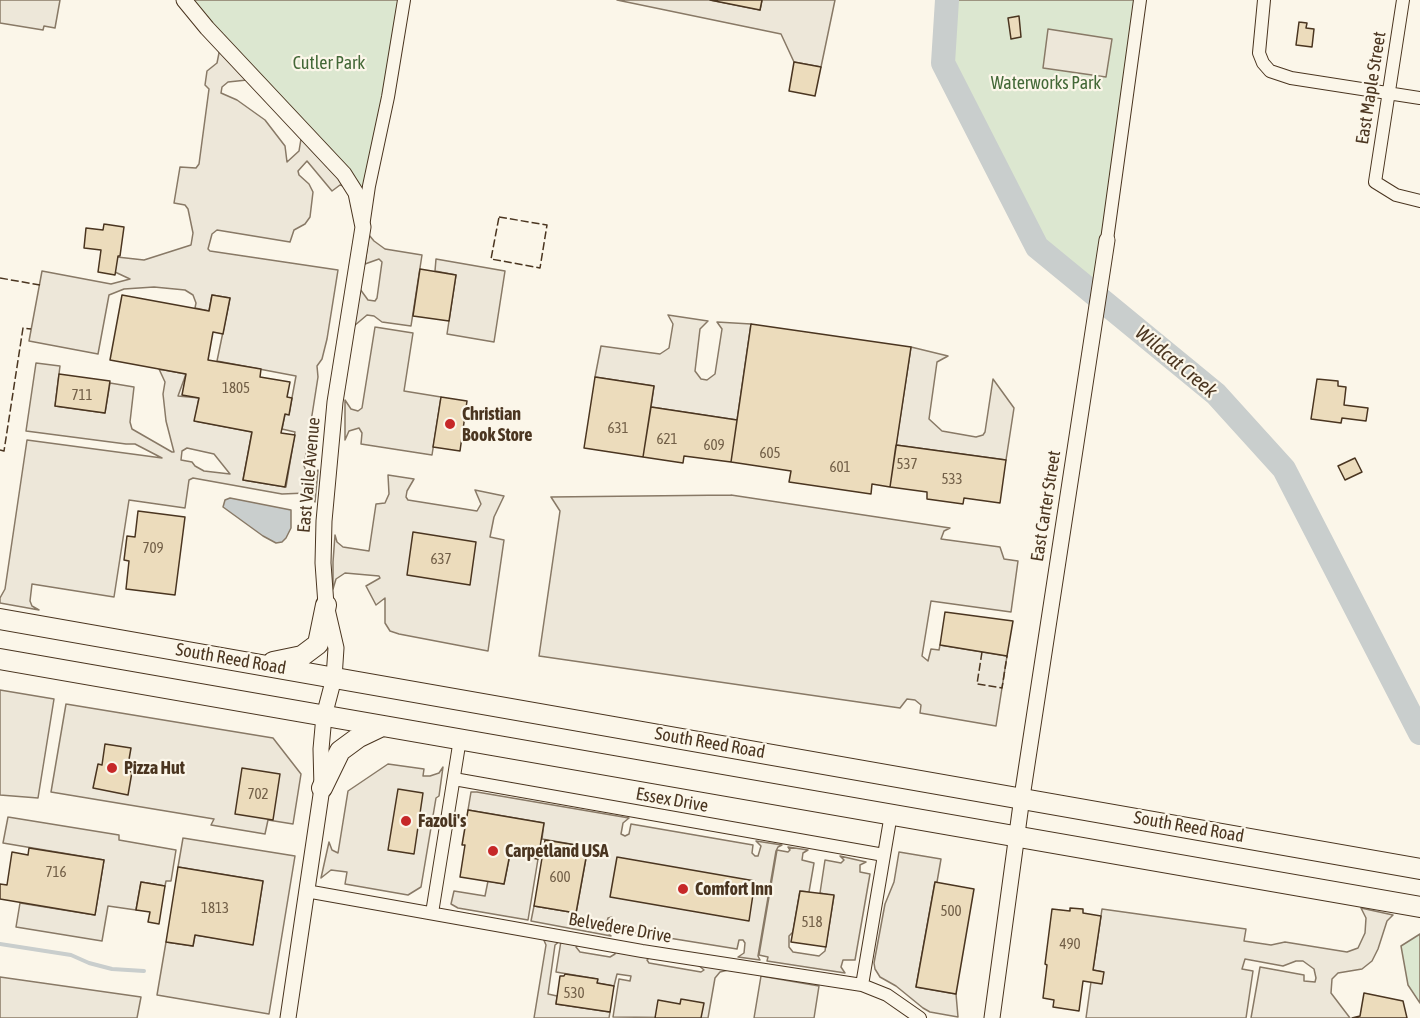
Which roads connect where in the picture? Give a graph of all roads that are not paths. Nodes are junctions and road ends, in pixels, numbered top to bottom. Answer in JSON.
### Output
{"nodes":[{"id":1,"x":184,"y":0,"type":"edge"},
{"id":2,"x":404,"y":0,"type":"edge"},
{"id":3,"x":1140,"y":0,"type":"edge"},
{"id":4,"x":1264,"y":0,"type":"edge"},
{"id":5,"x":1403,"y":0,"type":"edge"},
{"id":6,"x":1389,"y":93,"type":"junction"},
{"id":7,"x":1420,"y":98,"type":"edge"},
{"id":8,"x":1420,"y":201,"type":"edge"},
{"id":9,"x":363,"y":227,"type":"junction"},
{"id":10,"x":1107,"y":240,"type":"joint"},
{"id":11,"x":326,"y":605,"type":"junction"},
{"id":12,"x":0,"y":619,"type":"edge"},
{"id":13,"x":0,"y":659,"type":"edge"},
{"id":14,"x":255,"y":664,"type":"junction"},
{"id":15,"x":334,"y":678,"type":"junction"},
{"id":16,"x":324,"y":716,"type":"junction"},
{"id":17,"x":382,"y":726,"type":"junction"},
{"id":18,"x":460,"y":739,"type":"junction"},
{"id":19,"x":454,"y":779,"type":"junction"},
{"id":20,"x":322,"y":788,"type":"junction"},
{"id":21,"x":1022,"y":797,"type":"junction"},
{"id":22,"x":891,"y":814,"type":"junction"},
{"id":23,"x":1016,"y":837,"type":"junction"},
{"id":24,"x":884,"y":855,"type":"junction"},
{"id":25,"x":1420,"y":869,"type":"edge"},
{"id":26,"x":306,"y":891,"type":"junction"},
{"id":27,"x":1419,"y":906,"type":"edge"},
{"id":28,"x":432,"y":913,"type":"junction"},
{"id":29,"x":862,"y":985,"type":"junction"},
{"id":30,"x":288,"y":1018,"type":"edge"},
{"id":31,"x":920,"y":1018,"type":"edge"},
{"id":32,"x":992,"y":1018,"type":"edge"}],
"edges":[{"from":1,"to":9,"type":"street","name":"East Vaile Avenue"},
{"from":2,"to":9,"type":"street"},
{"from":3,"to":10,"type":"street","name":"East Carter Street"},
{"from":4,"to":6,"type":"street"},
{"from":5,"to":6,"type":"street","name":"East Maple Street"},
{"from":6,"to":7,"type":"street"},
{"from":6,"to":8,"type":"street","name":"East Maple Street"},
{"from":9,"to":11,"type":"street","name":"East Vaile Avenue"},
{"from":10,"to":21,"type":"street","name":"East Carter Street"},
{"from":11,"to":14,"type":"main road"},
{"from":11,"to":15,"type":"street","name":"East Vaile Avenue"},
{"from":12,"to":14,"type":"main road","name":"South Reed Road"},
{"from":13,"to":16,"type":"main road"},
{"from":14,"to":15,"type":"main road","name":"South Reed Road"},
{"from":15,"to":16,"type":"street","name":"East Vaile Avenue"},
{"from":15,"to":21,"type":"main road","name":"South Reed Road"},
{"from":16,"to":17,"type":"main road"},
{"from":16,"to":20,"type":"street","name":"East Vaile Avenue"},
{"from":17,"to":18,"type":"main road"},
{"from":17,"to":20,"type":"main road"},
{"from":18,"to":19,"type":"street"},
{"from":18,"to":22,"type":"main road"},
{"from":19,"to":24,"type":"street","name":"Essex Drive"},
{"from":19,"to":28,"type":"street"},
{"from":20,"to":26,"type":"street","name":"East Vaile Avenue"},
{"from":21,"to":23,"type":"street","name":"East Carter Street"},
{"from":21,"to":25,"type":"main road","name":"South Reed Road"},
{"from":22,"to":23,"type":"main road"},
{"from":22,"to":24,"type":"street"},
{"from":23,"to":27,"type":"main road"},
{"from":23,"to":32,"type":"street","name":"East Carter Street"},
{"from":24,"to":29,"type":"street"},
{"from":26,"to":28,"type":"street","name":"Belvedere Drive"},
{"from":26,"to":30,"type":"street","name":"East Vaile Avenue"},
{"from":28,"to":29,"type":"street","name":"Belvedere Drive"},
{"from":29,"to":31,"type":"street","name":"Belvedere Drive"}]}
